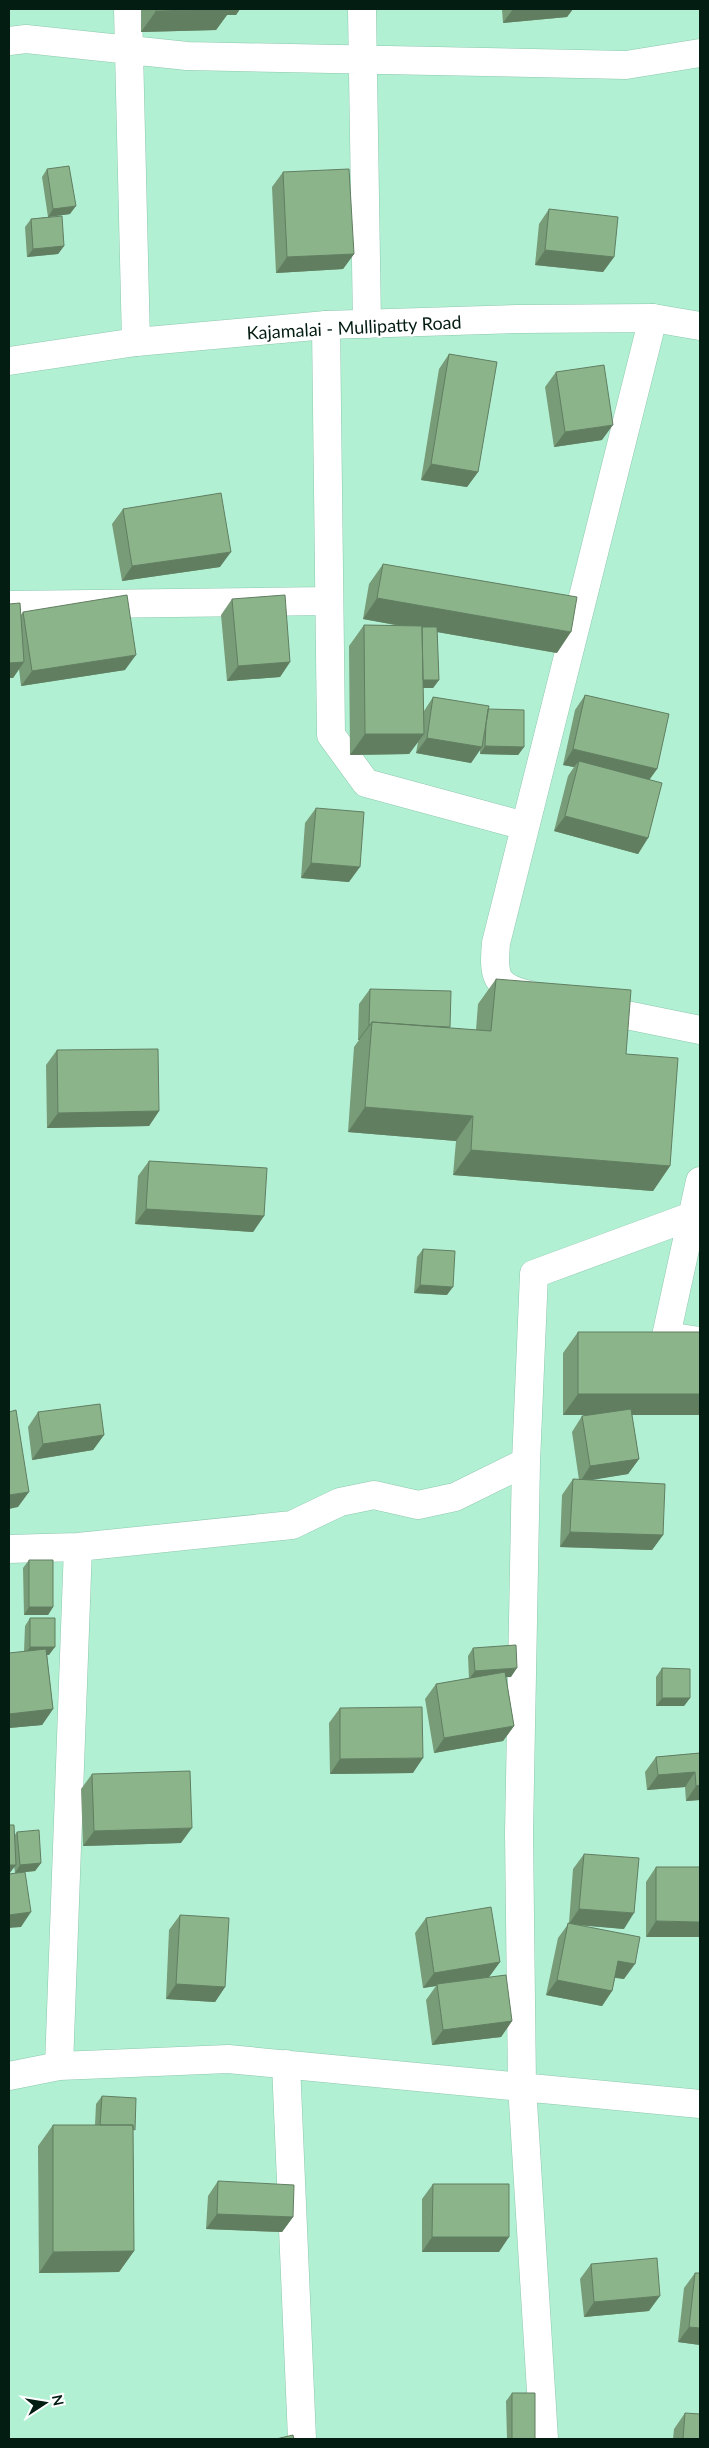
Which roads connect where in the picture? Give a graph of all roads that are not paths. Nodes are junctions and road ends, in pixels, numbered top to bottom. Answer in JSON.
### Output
{"nodes":[{"id":1,"x":128,"y":9,"type":"edge"},
{"id":2,"x":362,"y":9,"type":"edge"},
{"id":3,"x":9,"y":41,"type":"edge"},
{"id":4,"x":128,"y":50,"type":"junction"},
{"id":5,"x":700,"y":53,"type":"edge"},
{"id":6,"x":363,"y":59,"type":"junction"},
{"id":7,"x":653,"y":318,"type":"junction"},
{"id":8,"x":367,"y":324,"type":"junction"},
{"id":9,"x":326,"y":325,"type":"junction"},
{"id":10,"x":700,"y":326,"type":"edge"},
{"id":11,"x":136,"y":342,"type":"junction"},
{"id":12,"x":9,"y":361,"type":"edge"},
{"id":13,"x":328,"y":601,"type":"junction"},
{"id":14,"x":9,"y":605,"type":"edge"},
{"id":15,"x":526,"y":826,"type":"junction"},
{"id":16,"x":700,"y":1030,"type":"edge"},
{"id":17,"x":700,"y":1181,"type":"edge"},
{"id":18,"x":692,"y":1216,"type":"junction"},
{"id":19,"x":700,"y":1340,"type":"edge"},
{"id":20,"x":526,"y":1462,"type":"junction"},
{"id":21,"x":78,"y":1547,"type":"junction"},
{"id":22,"x":9,"y":1549,"type":"edge"},
{"id":23,"x":286,"y":2064,"type":"junction"},
{"id":24,"x":58,"y":2066,"type":"junction"},
{"id":25,"x":9,"y":2076,"type":"edge"},
{"id":26,"x":522,"y":2086,"type":"junction"},
{"id":27,"x":700,"y":2104,"type":"edge"},
{"id":28,"x":302,"y":2439,"type":"edge"},
{"id":29,"x":544,"y":2439,"type":"edge"}],
"edges":[{"from":1,"to":4,"type":"street"},
{"from":2,"to":6,"type":"street"},
{"from":3,"to":4,"type":"street"},
{"from":4,"to":6,"type":"street"},
{"from":4,"to":11,"type":"street"},
{"from":5,"to":6,"type":"street"},
{"from":6,"to":8,"type":"street"},
{"from":7,"to":8,"type":"street","name":"Kajamalai - Mullipatty Road"},
{"from":7,"to":10,"type":"street","name":"Kajamalai - Mullipatty Road"},
{"from":7,"to":15,"type":"street"},
{"from":8,"to":9,"type":"street","name":"Kajamalai - Mullipatty Road"},
{"from":9,"to":11,"type":"street","name":"Kajamalai - Mullipatty Road"},
{"from":9,"to":13,"type":"street"},
{"from":11,"to":12,"type":"street","name":"Kajamalai - Mullipatty Road"},
{"from":13,"to":14,"type":"street"},
{"from":13,"to":15,"type":"street"},
{"from":15,"to":16,"type":"street"},
{"from":17,"to":18,"type":"street"},
{"from":18,"to":19,"type":"street"},
{"from":18,"to":20,"type":"street"},
{"from":20,"to":21,"type":"street"},
{"from":20,"to":26,"type":"street"},
{"from":21,"to":22,"type":"street"},
{"from":21,"to":24,"type":"street"},
{"from":23,"to":24,"type":"street"},
{"from":23,"to":26,"type":"street"},
{"from":23,"to":28,"type":"street"},
{"from":24,"to":25,"type":"street"},
{"from":26,"to":27,"type":"street"},
{"from":26,"to":29,"type":"street"}]}
